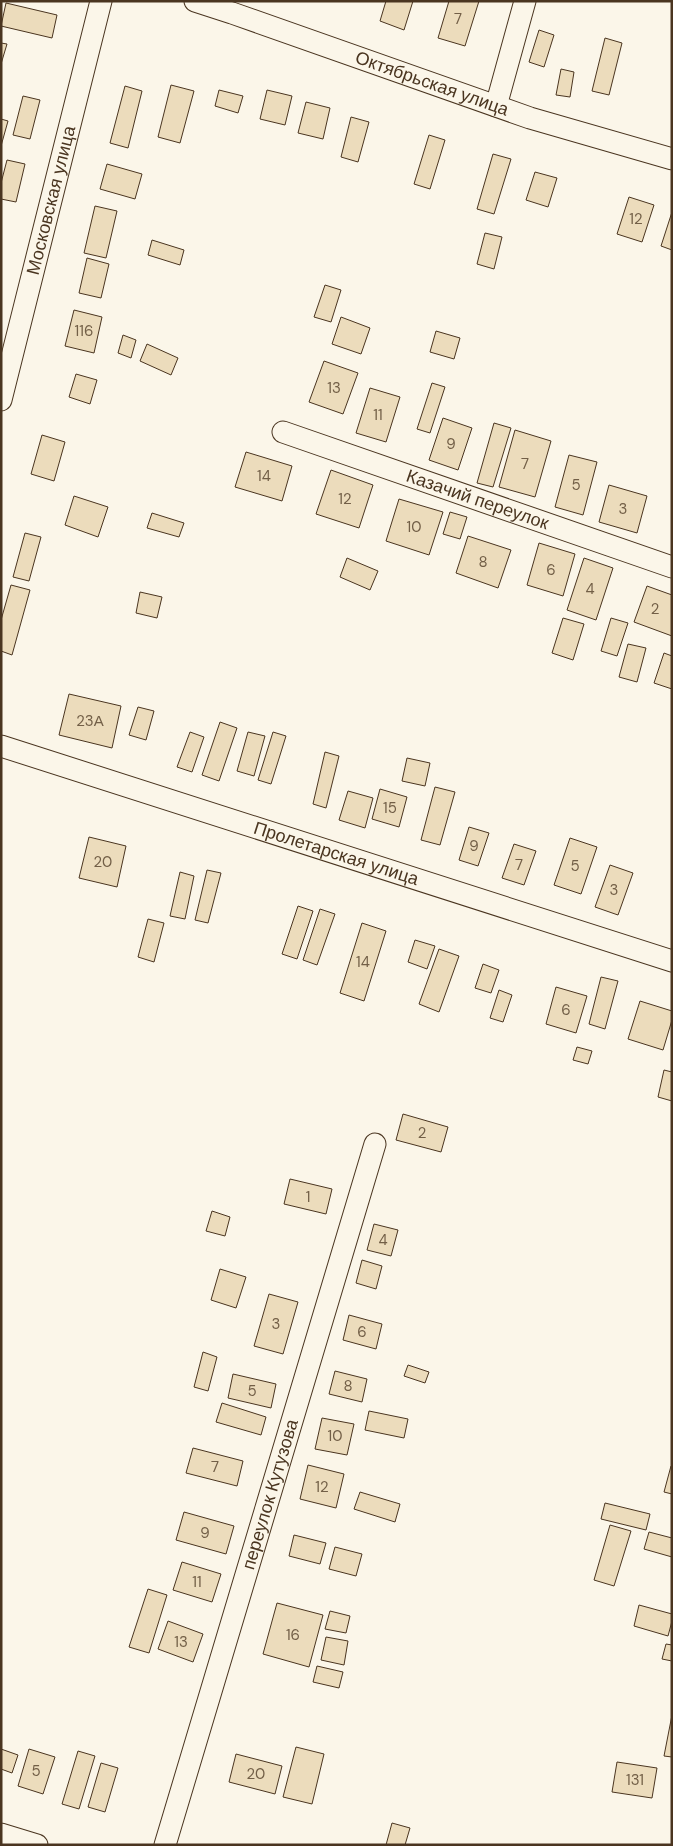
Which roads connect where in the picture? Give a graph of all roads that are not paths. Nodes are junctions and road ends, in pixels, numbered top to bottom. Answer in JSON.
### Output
{"nodes":[{"id":1,"x":102,"y":1,"type":"edge"},
{"id":2,"x":195,"y":1,"type":"edge"},
{"id":3,"x":525,"y":1,"type":"edge"},
{"id":4,"x":496,"y":106,"type":"junction"},
{"id":5,"x":672,"y":159,"type":"edge"},
{"id":6,"x":1,"y":400,"type":"edge"},
{"id":7,"x":283,"y":432,"type":"dead end"},
{"id":8,"x":672,"y":567,"type":"edge"},
{"id":9,"x":1,"y":746,"type":"edge"},
{"id":10,"x":672,"y":961,"type":"edge"},
{"id":11,"x":375,"y":1144,"type":"dead end"},
{"id":12,"x":1,"y":1834,"type":"edge"},
{"id":13,"x":37,"y":1845,"type":"edge"},
{"id":14,"x":165,"y":1845,"type":"edge"}],
"edges":[{"from":1,"to":6,"type":"street","name":"Московская улица"},
{"from":2,"to":4,"type":"street","name":"Октябрьская улица"},
{"from":3,"to":4,"type":"street"},
{"from":4,"to":5,"type":"street","name":"Октябрьская улица"},
{"from":7,"to":8,"type":"street","name":"Казачий переулок"},
{"from":9,"to":10,"type":"street","name":"Пролетарская улица"},
{"from":11,"to":14,"type":"street","name":"переулок Кутузова"},
{"from":12,"to":13,"type":"street"}]}
